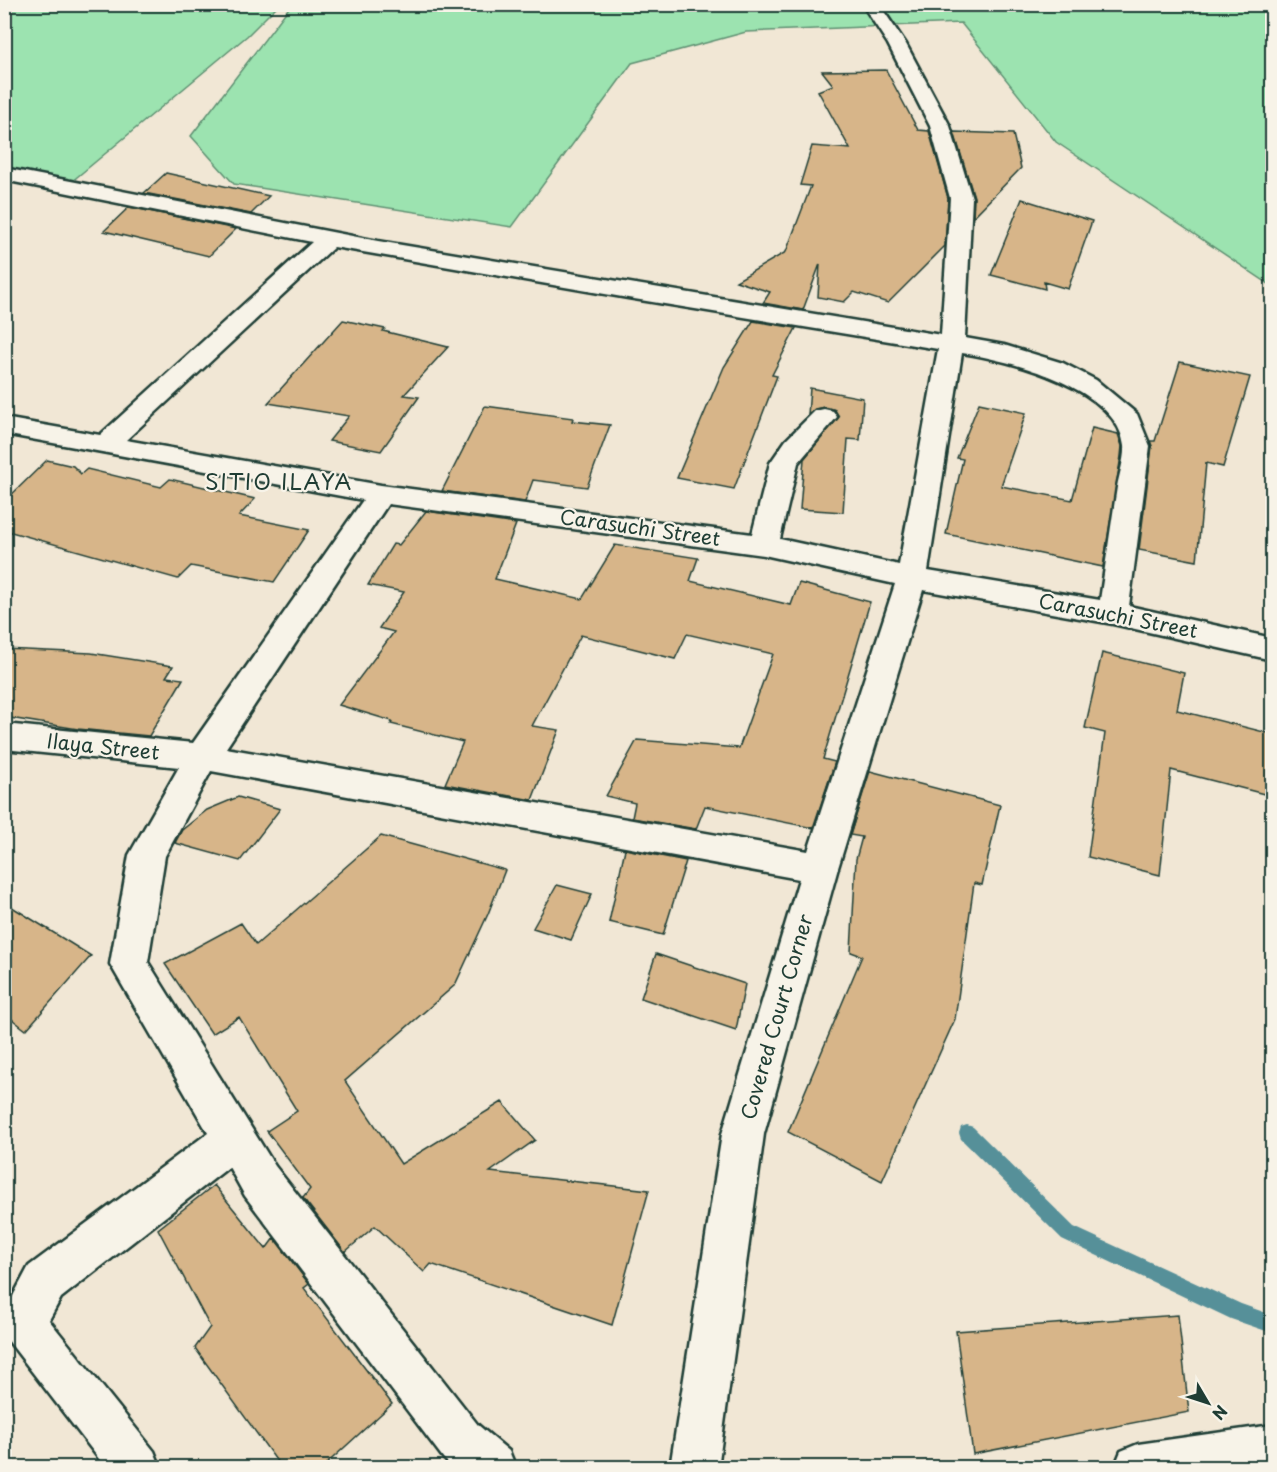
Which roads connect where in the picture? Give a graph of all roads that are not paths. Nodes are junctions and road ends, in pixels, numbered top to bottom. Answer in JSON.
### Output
{"nodes":[{"id":1,"x":870,"y":4,"type":"edge"},
{"id":2,"x":4,"y":174,"type":"edge"},
{"id":3,"x":328,"y":239,"type":"junction"},
{"id":4,"x":951,"y":344,"type":"junction"},
{"id":5,"x":824,"y":417,"type":"dead end"},
{"id":6,"x":4,"y":426,"type":"edge"},
{"id":7,"x":105,"y":445,"type":"junction"},
{"id":8,"x":381,"y":494,"type":"junction"},
{"id":9,"x":764,"y":545,"type":"junction"},
{"id":10,"x":912,"y":578,"type":"junction"},
{"id":11,"x":1113,"y":613,"type":"junction"},
{"id":12,"x":1272,"y":649,"type":"edge"},
{"id":13,"x":4,"y":736,"type":"edge"},
{"id":14,"x":202,"y":757,"type":"junction"},
{"id":15,"x":820,"y":868,"type":"junction"},
{"id":16,"x":234,"y":1138,"type":"junction"},
{"id":17,"x":1272,"y":1449,"type":"edge"},
{"id":18,"x":137,"y":1467,"type":"edge"},
{"id":19,"x":492,"y":1467,"type":"edge"},
{"id":20,"x":694,"y":1467,"type":"edge"},
{"id":21,"x":1138,"y":1467,"type":"edge"}],
"edges":[{"from":1,"to":4,"type":"street","name":"Covered Court Corner"},
{"from":2,"to":3,"type":"street"},
{"from":3,"to":4,"type":"street"},
{"from":3,"to":7,"type":"street"},
{"from":4,"to":10,"type":"street","name":"Covered Court Corner"},
{"from":4,"to":11,"type":"street"},
{"from":5,"to":9,"type":"street"},
{"from":6,"to":7,"type":"street","name":"Carasuchi Street"},
{"from":7,"to":8,"type":"street","name":"Carasuchi Street"},
{"from":8,"to":9,"type":"street","name":"Carasuchi Street"},
{"from":8,"to":14,"type":"street"},
{"from":9,"to":10,"type":"street","name":"Carasuchi Street"},
{"from":10,"to":11,"type":"street","name":"Carasuchi Street"},
{"from":10,"to":15,"type":"street","name":"Covered Court Corner"},
{"from":11,"to":12,"type":"street","name":"Carasuchi Street"},
{"from":13,"to":14,"type":"street","name":"Ilaya Street"},
{"from":14,"to":15,"type":"street","name":"Ilaya Street"},
{"from":14,"to":16,"type":"street"},
{"from":15,"to":20,"type":"street","name":"Covered Court Corner"},
{"from":16,"to":18,"type":"street"},
{"from":16,"to":19,"type":"street"},
{"from":17,"to":21,"type":"street"}]}
